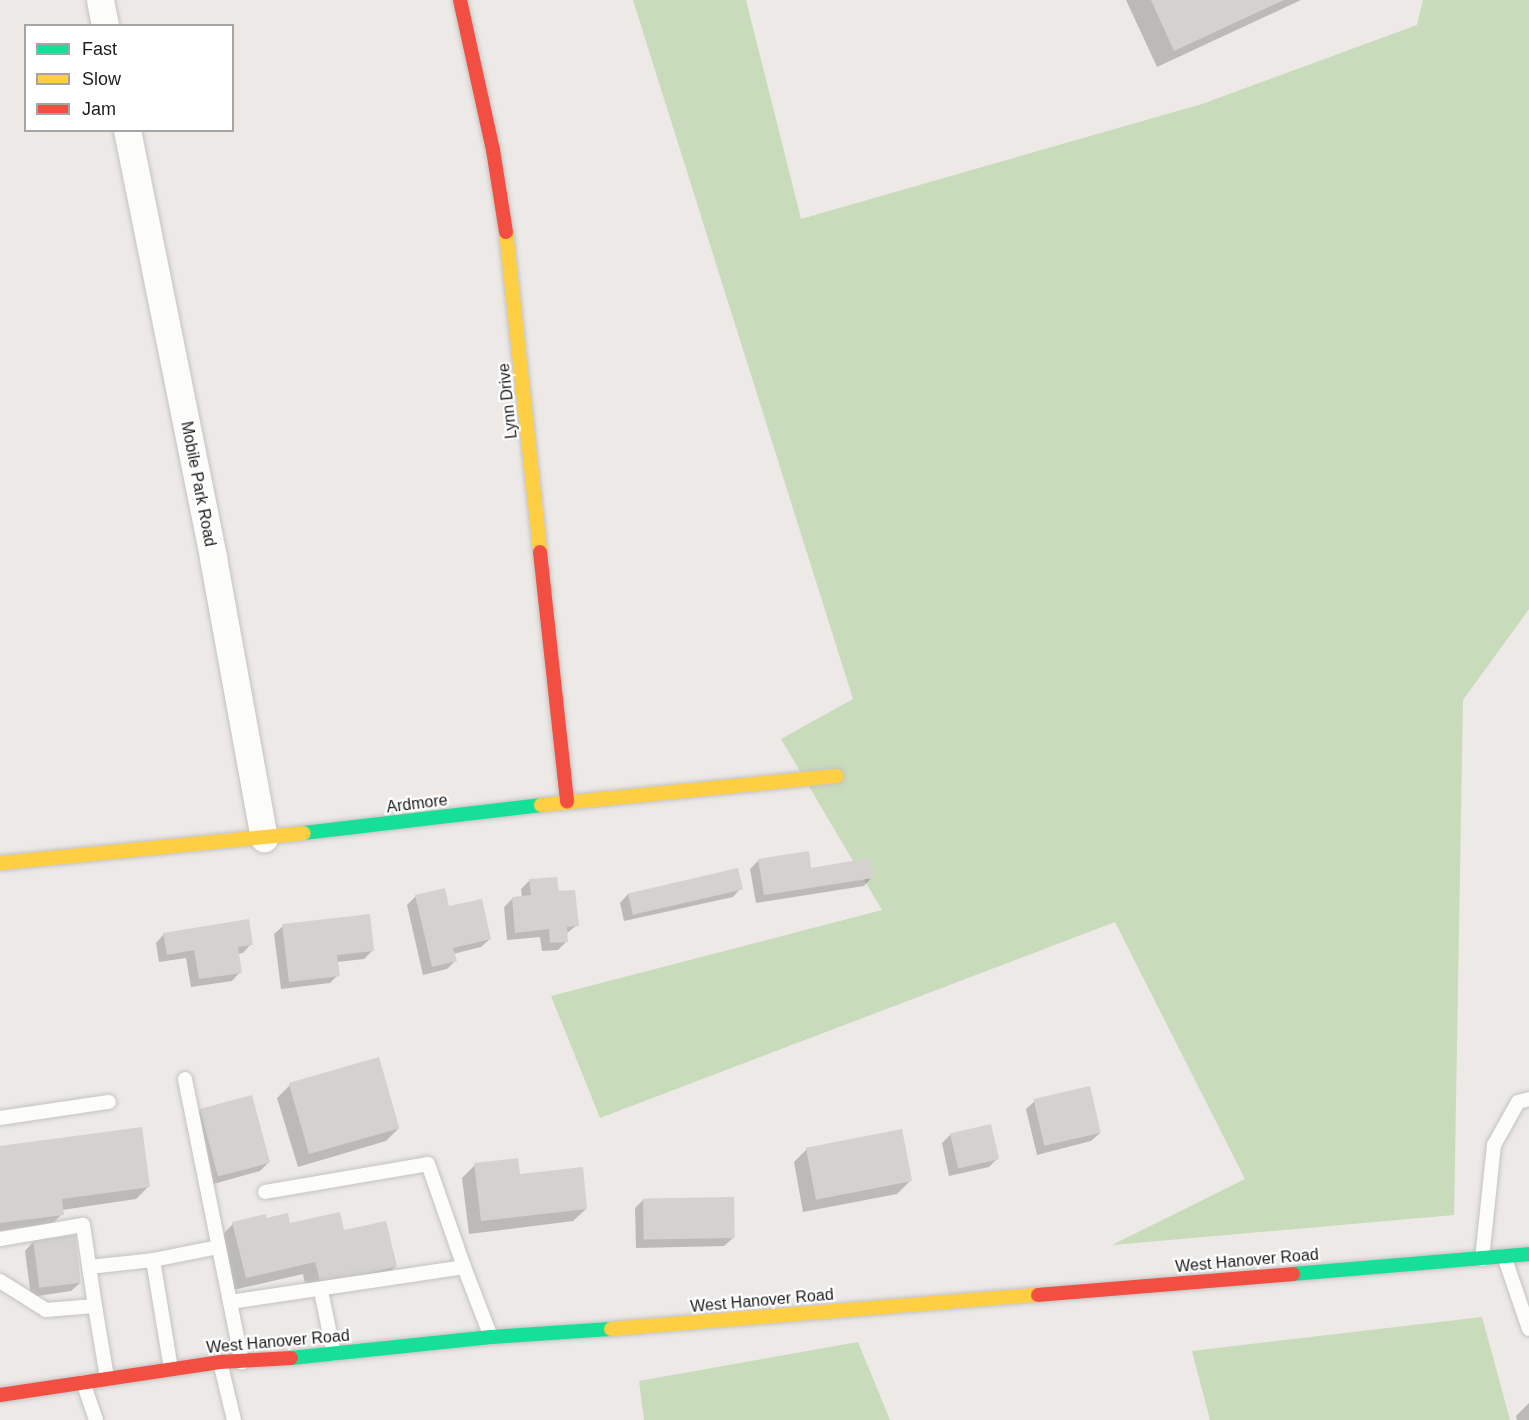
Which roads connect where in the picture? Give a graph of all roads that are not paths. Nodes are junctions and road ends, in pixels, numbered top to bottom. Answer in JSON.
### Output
{"nodes":[{"id":1,"x":100,"y":0,"type":"edge"},
{"id":2,"x":460,"y":0,"type":"edge"},
{"id":3,"x":105,"y":24,"type":"edge"},
{"id":4,"x":127,"y":132,"type":"edge"},
{"id":5,"x":837,"y":776,"type":"dead end"},
{"id":6,"x":567,"y":802,"type":"junction"},
{"id":7,"x":264,"y":838,"type":"junction"},
{"id":8,"x":0,"y":863,"type":"edge"},
{"id":9,"x":185,"y":1079,"type":"dead end"},
{"id":10,"x":1529,"y":1099,"type":"edge"},
{"id":11,"x":109,"y":1102,"type":"dead end"},
{"id":12,"x":0,"y":1118,"type":"edge"},
{"id":13,"x":265,"y":1192,"type":"dead end"},
{"id":14,"x":5,"y":1222,"type":"dead end"},
{"id":15,"x":4,"y":1238,"type":"edge"},
{"id":16,"x":218,"y":1247,"type":"junction"},
{"id":17,"x":1529,"y":1254,"type":"edge"},
{"id":18,"x":1504,"y":1256,"type":"junction"},
{"id":19,"x":1482,"y":1259,"type":"junction"},
{"id":20,"x":153,"y":1260,"type":"junction"},
{"id":21,"x":89,"y":1267,"type":"junction"},
{"id":22,"x":464,"y":1268,"type":"junction"},
{"id":23,"x":0,"y":1281,"type":"edge"},
{"id":24,"x":321,"y":1290,"type":"junction"},
{"id":25,"x":230,"y":1302,"type":"junction"},
{"id":26,"x":95,"y":1306,"type":"junction"},
{"id":27,"x":1529,"y":1329,"type":"edge"},
{"id":28,"x":491,"y":1337,"type":"junction"},
{"id":29,"x":334,"y":1354,"type":"junction"},
{"id":30,"x":220,"y":1362,"type":"junction"},
{"id":31,"x":242,"y":1362,"type":"junction"},
{"id":32,"x":171,"y":1369,"type":"junction"},
{"id":33,"x":106,"y":1378,"type":"junction"},
{"id":34,"x":82,"y":1381,"type":"junction"},
{"id":35,"x":0,"y":1395,"type":"edge"},
{"id":36,"x":96,"y":1420,"type":"edge"},
{"id":37,"x":234,"y":1420,"type":"edge"}],
"edges":[{"from":1,"to":3,"type":"street"},
{"from":2,"to":6,"type":"street","name":"Lynn Drive"},
{"from":4,"to":7,"type":"street","name":"Mobile Park Road"},
{"from":5,"to":6,"type":"street","name":"Ardmore"},
{"from":6,"to":7,"type":"street","name":"Ardmore"},
{"from":7,"to":8,"type":"street","name":"Ardmore"},
{"from":9,"to":16,"type":"lane"},
{"from":10,"to":19,"type":"lane"},
{"from":11,"to":12,"type":"lane"},
{"from":13,"to":22,"type":"lane"},
{"from":14,"to":15,"type":"lane"},
{"from":15,"to":21,"type":"lane"},
{"from":16,"to":20,"type":"lane"},
{"from":16,"to":25,"type":"lane"},
{"from":17,"to":18,"type":"street","name":"West Hanover Road"},
{"from":18,"to":19,"type":"street","name":"West Hanover Road"},
{"from":18,"to":27,"type":"lane"},
{"from":19,"to":28,"type":"street","name":"West Hanover Road"},
{"from":20,"to":21,"type":"lane"},
{"from":20,"to":32,"type":"lane"},
{"from":21,"to":26,"type":"lane"},
{"from":22,"to":24,"type":"lane"},
{"from":22,"to":28,"type":"lane"},
{"from":23,"to":26,"type":"lane"},
{"from":24,"to":25,"type":"lane"},
{"from":24,"to":29,"type":"lane"},
{"from":25,"to":31,"type":"lane"},
{"from":26,"to":33,"type":"lane"},
{"from":28,"to":29,"type":"street","name":"West Hanover Road"},
{"from":29,"to":31,"type":"street","name":"West Hanover Road"},
{"from":30,"to":31,"type":"street","name":"West Hanover Road"},
{"from":30,"to":32,"type":"street","name":"West Hanover Road"},
{"from":30,"to":37,"type":"lane"},
{"from":32,"to":33,"type":"street","name":"West Hanover Road"},
{"from":33,"to":34,"type":"street","name":"West Hanover Road"},
{"from":34,"to":35,"type":"street","name":"West Hanover Road"},
{"from":34,"to":36,"type":"lane"}]}
